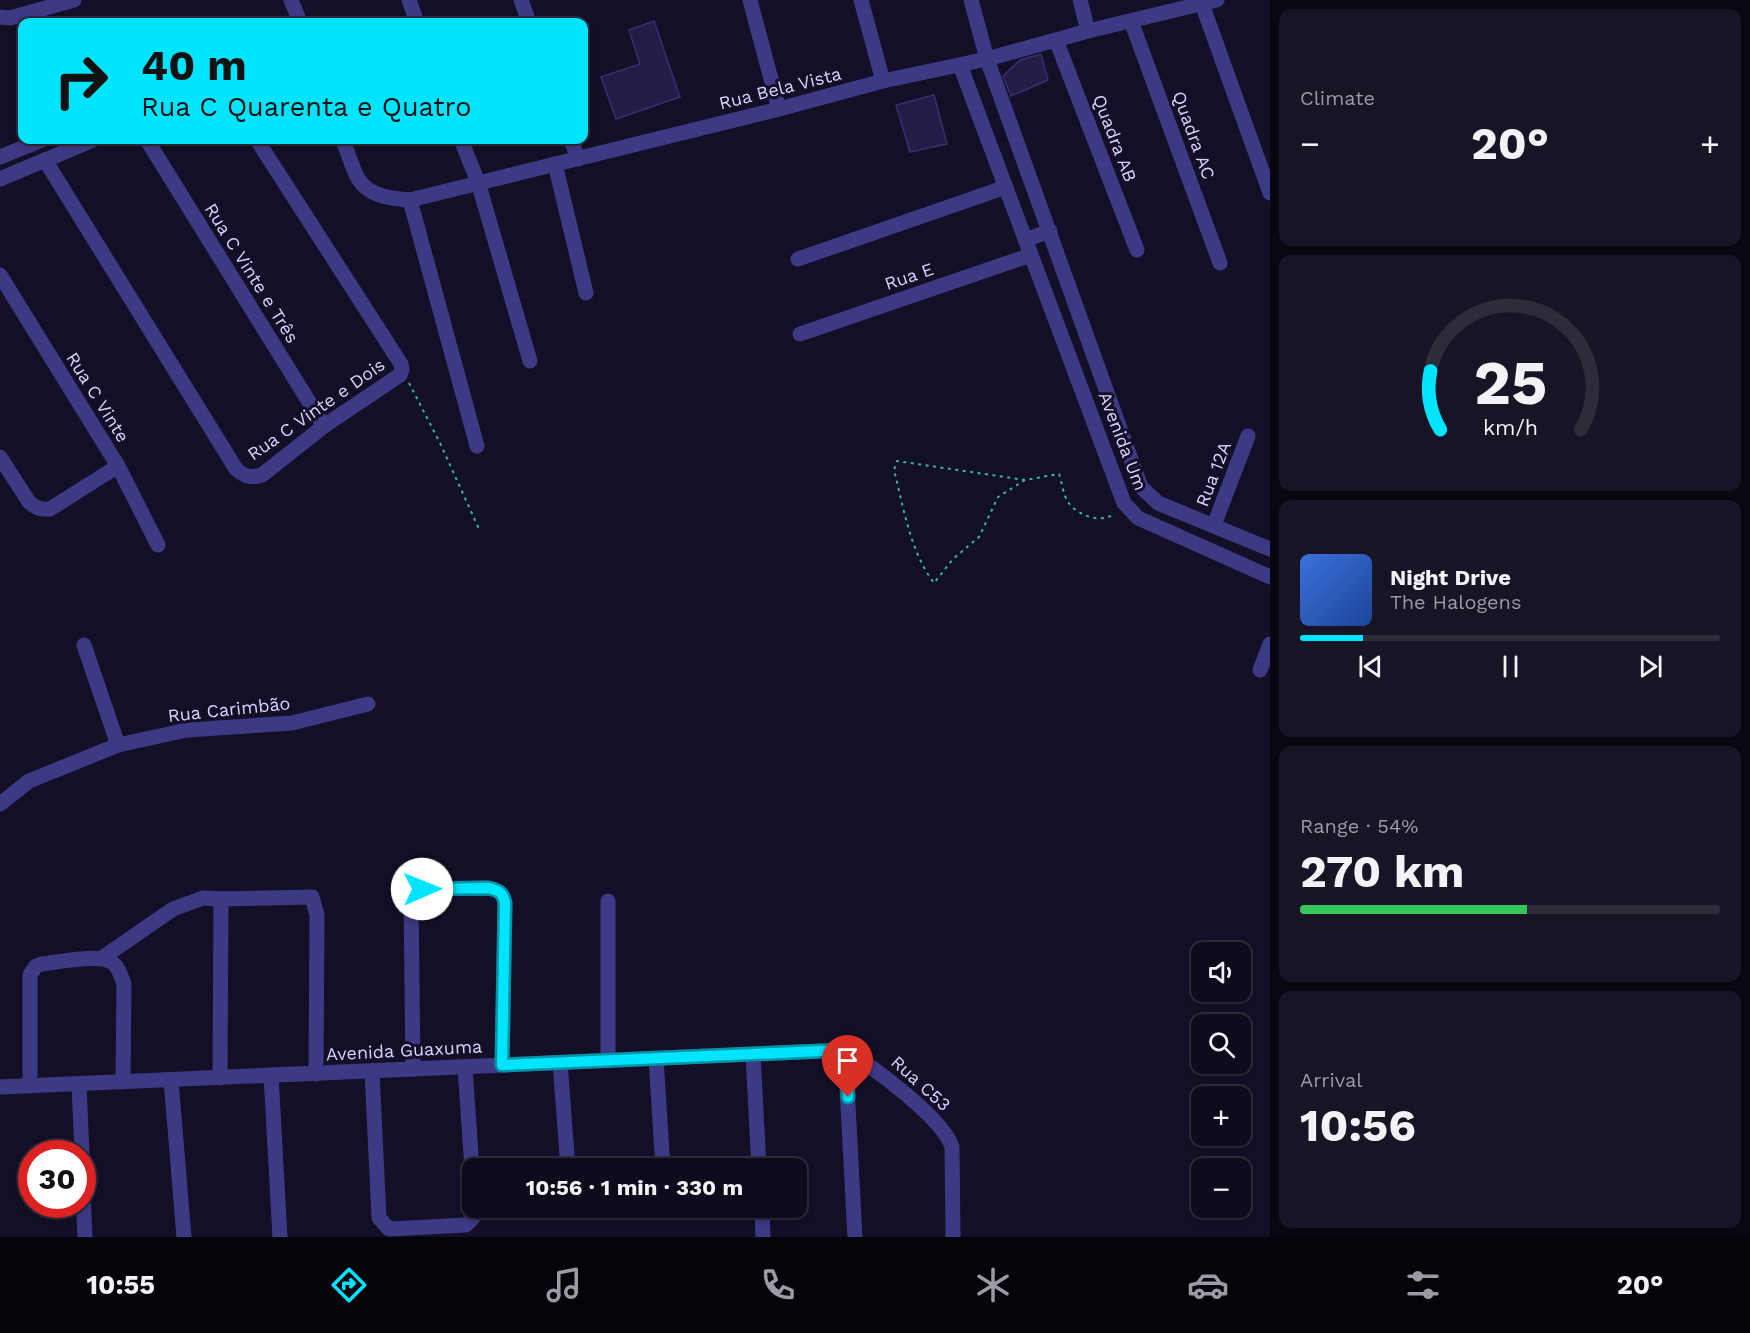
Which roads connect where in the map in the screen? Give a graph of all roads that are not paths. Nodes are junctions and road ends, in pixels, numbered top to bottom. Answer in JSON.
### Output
{"nodes":[{"id":1,"x":74,"y":0,"type":"edge"},
{"id":2,"x":291,"y":0,"type":"edge"},
{"id":3,"x":409,"y":0,"type":"edge"},
{"id":4,"x":521,"y":0,"type":"edge"},
{"id":5,"x":750,"y":0,"type":"edge"},
{"id":6,"x":861,"y":0,"type":"edge"},
{"id":7,"x":971,"y":0,"type":"edge"},
{"id":8,"x":1080,"y":0,"type":"edge"},
{"id":9,"x":1210,"y":2,"type":"edge"},
{"id":10,"x":47,"y":4,"type":"edge"},
{"id":11,"x":1180,"y":4,"type":"edge"},
{"id":12,"x":0,"y":16,"type":"edge"},
{"id":13,"x":298,"y":18,"type":"edge"},
{"id":14,"x":416,"y":18,"type":"edge"},
{"id":15,"x":528,"y":18,"type":"edge"},
{"id":16,"x":1131,"y":21,"type":"junction"},
{"id":17,"x":1089,"y":31,"type":"junction"},
{"id":18,"x":1056,"y":40,"type":"junction"},
{"id":19,"x":1006,"y":54,"type":"junction"},
{"id":20,"x":987,"y":59,"type":"junction"},
{"id":21,"x":960,"y":65,"type":"junction"},
{"id":22,"x":884,"y":81,"type":"junction"},
{"id":23,"x":996,"y":84,"type":"junction"},
{"id":24,"x":779,"y":109,"type":"junction"},
{"id":25,"x":32,"y":144,"type":"edge"},
{"id":26,"x":83,"y":144,"type":"edge"},
{"id":27,"x":149,"y":144,"type":"edge"},
{"id":28,"x":260,"y":144,"type":"edge"},
{"id":29,"x":344,"y":144,"type":"edge"},
{"id":30,"x":463,"y":144,"type":"edge"},
{"id":31,"x":572,"y":144,"type":"edge"},
{"id":32,"x":0,"y":157,"type":"edge"},
{"id":33,"x":578,"y":159,"type":"junction"},
{"id":34,"x":45,"y":160,"type":"junction"},
{"id":35,"x":555,"y":164,"type":"junction"},
{"id":36,"x":0,"y":179,"type":"edge"},
{"id":37,"x":478,"y":182,"type":"junction"},
{"id":38,"x":1006,"y":187,"type":"junction"},
{"id":39,"x":1270,"y":193,"type":"edge"},
{"id":40,"x":410,"y":200,"type":"junction"},
{"id":41,"x":1050,"y":231,"type":"junction"},
{"id":42,"x":1025,"y":240,"type":"junction"},
{"id":43,"x":1137,"y":250,"type":"dead end"},
{"id":44,"x":1031,"y":255,"type":"junction"},
{"id":45,"x":798,"y":259,"type":"dead end"},
{"id":46,"x":1220,"y":263,"type":"dead end"},
{"id":47,"x":0,"y":275,"type":"edge"},
{"id":48,"x":586,"y":293,"type":"dead end"},
{"id":49,"x":800,"y":334,"type":"dead end"},
{"id":50,"x":530,"y":361,"type":"dead end"},
{"id":51,"x":324,"y":426,"type":"junction"},
{"id":52,"x":1248,"y":436,"type":"dead end"},
{"id":53,"x":477,"y":447,"type":"dead end"},
{"id":54,"x":0,"y":457,"type":"edge"},
{"id":55,"x":118,"y":466,"type":"junction"},
{"id":56,"x":1214,"y":525,"type":"junction"},
{"id":57,"x":158,"y":544,"type":"dead end"},
{"id":58,"x":1270,"y":549,"type":"edge"},
{"id":59,"x":1270,"y":577,"type":"edge"},
{"id":60,"x":1270,"y":644,"type":"edge"},
{"id":61,"x":84,"y":645,"type":"dead end"},
{"id":62,"x":1260,"y":670,"type":"dead end"},
{"id":63,"x":368,"y":704,"type":"dead end"},
{"id":64,"x":118,"y":745,"type":"junction"},
{"id":65,"x":0,"y":804,"type":"edge"},
{"id":66,"x":221,"y":898,"type":"junction"},
{"id":67,"x":608,"y":901,"type":"dead end"},
{"id":68,"x":102,"y":958,"type":"junction"},
{"id":69,"x":845,"y":1050,"type":"junction"},
{"id":70,"x":753,"y":1054,"type":"junction"},
{"id":71,"x":656,"y":1059,"type":"junction"},
{"id":72,"x":608,"y":1061,"type":"junction"},
{"id":73,"x":560,"y":1063,"type":"junction"},
{"id":74,"x":502,"y":1065,"type":"junction"},
{"id":75,"x":465,"y":1067,"type":"junction"},
{"id":76,"x":413,"y":1069,"type":"junction"},
{"id":77,"x":372,"y":1071,"type":"junction"},
{"id":78,"x":316,"y":1074,"type":"junction"},
{"id":79,"x":271,"y":1075,"type":"junction"},
{"id":80,"x":220,"y":1078,"type":"junction"},
{"id":81,"x":171,"y":1080,"type":"junction"},
{"id":82,"x":123,"y":1082,"type":"junction"},
{"id":83,"x":79,"y":1084,"type":"junction"},
{"id":84,"x":30,"y":1086,"type":"junction"},
{"id":85,"x":0,"y":1087,"type":"edge"},
{"id":86,"x":81,"y":1140,"type":"edge"},
{"id":87,"x":471,"y":1158,"type":"edge"},
{"id":88,"x":567,"y":1158,"type":"edge"},
{"id":89,"x":662,"y":1158,"type":"edge"},
{"id":90,"x":758,"y":1158,"type":"edge"},
{"id":91,"x":84,"y":1218,"type":"edge"},
{"id":92,"x":473,"y":1218,"type":"edge"},
{"id":93,"x":762,"y":1218,"type":"edge"},
{"id":94,"x":85,"y":1237,"type":"edge"},
{"id":95,"x":184,"y":1237,"type":"edge"},
{"id":96,"x":280,"y":1237,"type":"edge"},
{"id":97,"x":763,"y":1237,"type":"edge"},
{"id":98,"x":855,"y":1237,"type":"edge"},
{"id":99,"x":954,"y":1237,"type":"edge"}],
"edges":[{"from":1,"to":10,"type":"street"},
{"from":2,"to":13,"type":"street"},
{"from":3,"to":14,"type":"street"},
{"from":4,"to":15,"type":"street"},
{"from":5,"to":24,"type":"street"},
{"from":6,"to":22,"type":"street"},
{"from":7,"to":20,"type":"street","name":"Avenida Um"},
{"from":8,"to":17,"type":"street"},
{"from":9,"to":11,"type":"street","name":"Rua Bela Vista"},
{"from":9,"to":39,"type":"street"},
{"from":10,"to":12,"type":"street"},
{"from":11,"to":16,"type":"street","name":"Rua Bela Vista"},
{"from":16,"to":17,"type":"street","name":"Rua Bela Vista"},
{"from":16,"to":46,"type":"street","name":"Quadra AC"},
{"from":17,"to":18,"type":"street","name":"Rua Bela Vista"},
{"from":18,"to":19,"type":"street","name":"Rua Bela Vista"},
{"from":18,"to":43,"type":"street","name":"Quadra AB"},
{"from":19,"to":20,"type":"street","name":"Rua Bela Vista"},
{"from":19,"to":23,"type":"street"},
{"from":20,"to":21,"type":"street","name":"Rua Bela Vista"},
{"from":20,"to":23,"type":"street","name":"Avenida Um"},
{"from":21,"to":22,"type":"street","name":"Rua Bela Vista"},
{"from":21,"to":38,"type":"street","name":"Avenida Um"},
{"from":22,"to":24,"type":"street","name":"Rua Bela Vista"},
{"from":23,"to":41,"type":"street","name":"Avenida Um"},
{"from":24,"to":33,"type":"street","name":"Rua Bela Vista"},
{"from":25,"to":32,"type":"street"},
{"from":26,"to":34,"type":"street"},
{"from":27,"to":51,"type":"street","name":"Rua C Vinte e Três"},
{"from":28,"to":51,"type":"street","name":"Rua C Vinte e Dois"},
{"from":29,"to":40,"type":"street","name":"Rua Bela Vista"},
{"from":30,"to":37,"type":"street"},
{"from":31,"to":33,"type":"street"},
{"from":33,"to":35,"type":"street","name":"Rua Bela Vista"},
{"from":34,"to":36,"type":"street"},
{"from":34,"to":51,"type":"street","name":"Rua C Vinte e Dois"},
{"from":35,"to":37,"type":"street","name":"Rua Bela Vista"},
{"from":35,"to":48,"type":"street"},
{"from":37,"to":40,"type":"street","name":"Rua Bela Vista"},
{"from":37,"to":50,"type":"street"},
{"from":38,"to":42,"type":"street","name":"Avenida Um"},
{"from":38,"to":45,"type":"street"},
{"from":40,"to":53,"type":"street"},
{"from":41,"to":42,"type":"street"},
{"from":41,"to":56,"type":"street","name":"Avenida Um"},
{"from":42,"to":44,"type":"street","name":"Avenida Um"},
{"from":44,"to":49,"type":"street","name":"Rua E"},
{"from":44,"to":59,"type":"street","name":"Avenida Um"},
{"from":47,"to":55,"type":"street","name":"Rua C Vinte"},
{"from":52,"to":56,"type":"street","name":"Rua 12A"},
{"from":54,"to":55,"type":"street","name":"Rua C Vinte"},
{"from":55,"to":57,"type":"street"},
{"from":56,"to":58,"type":"street","name":"Avenida Um"},
{"from":60,"to":62,"type":"street"},
{"from":61,"to":64,"type":"street"},
{"from":63,"to":64,"type":"street","name":"Rua Carimbão"},
{"from":64,"to":65,"type":"street","name":"Rua Carimbão"},
{"from":66,"to":68,"type":"street"},
{"from":66,"to":78,"type":"street"},
{"from":66,"to":80,"type":"street"},
{"from":67,"to":72,"type":"street"},
{"from":68,"to":82,"type":"street"},
{"from":68,"to":84,"type":"street"},
{"from":69,"to":70,"type":"street","name":"Avenida Guaxuma"},
{"from":69,"to":98,"type":"street"},
{"from":69,"to":99,"type":"street","name":"Rua C53"},
{"from":70,"to":71,"type":"street","name":"Avenida Guaxuma"},
{"from":70,"to":90,"type":"street"},
{"from":71,"to":72,"type":"street","name":"Avenida Guaxuma"},
{"from":71,"to":89,"type":"street"},
{"from":72,"to":73,"type":"street","name":"Avenida Guaxuma"},
{"from":73,"to":74,"type":"street","name":"Avenida Guaxuma"},
{"from":73,"to":88,"type":"street"},
{"from":74,"to":75,"type":"street","name":"Avenida Guaxuma"},
{"from":74,"to":76,"type":"street"},
{"from":75,"to":76,"type":"street","name":"Avenida Guaxuma"},
{"from":75,"to":87,"type":"street"},
{"from":76,"to":77,"type":"street","name":"Avenida Guaxuma"},
{"from":77,"to":78,"type":"street","name":"Avenida Guaxuma"},
{"from":77,"to":92,"type":"street"},
{"from":78,"to":79,"type":"street","name":"Avenida Guaxuma"},
{"from":79,"to":80,"type":"street","name":"Avenida Guaxuma"},
{"from":79,"to":96,"type":"street"},
{"from":80,"to":81,"type":"street","name":"Avenida Guaxuma"},
{"from":81,"to":82,"type":"street","name":"Avenida Guaxuma"},
{"from":81,"to":95,"type":"street"},
{"from":82,"to":83,"type":"street","name":"Avenida Guaxuma"},
{"from":83,"to":84,"type":"street","name":"Avenida Guaxuma"},
{"from":83,"to":86,"type":"street"},
{"from":84,"to":85,"type":"street","name":"Avenida Guaxuma"},
{"from":91,"to":94,"type":"street"},
{"from":93,"to":97,"type":"street"}]}
